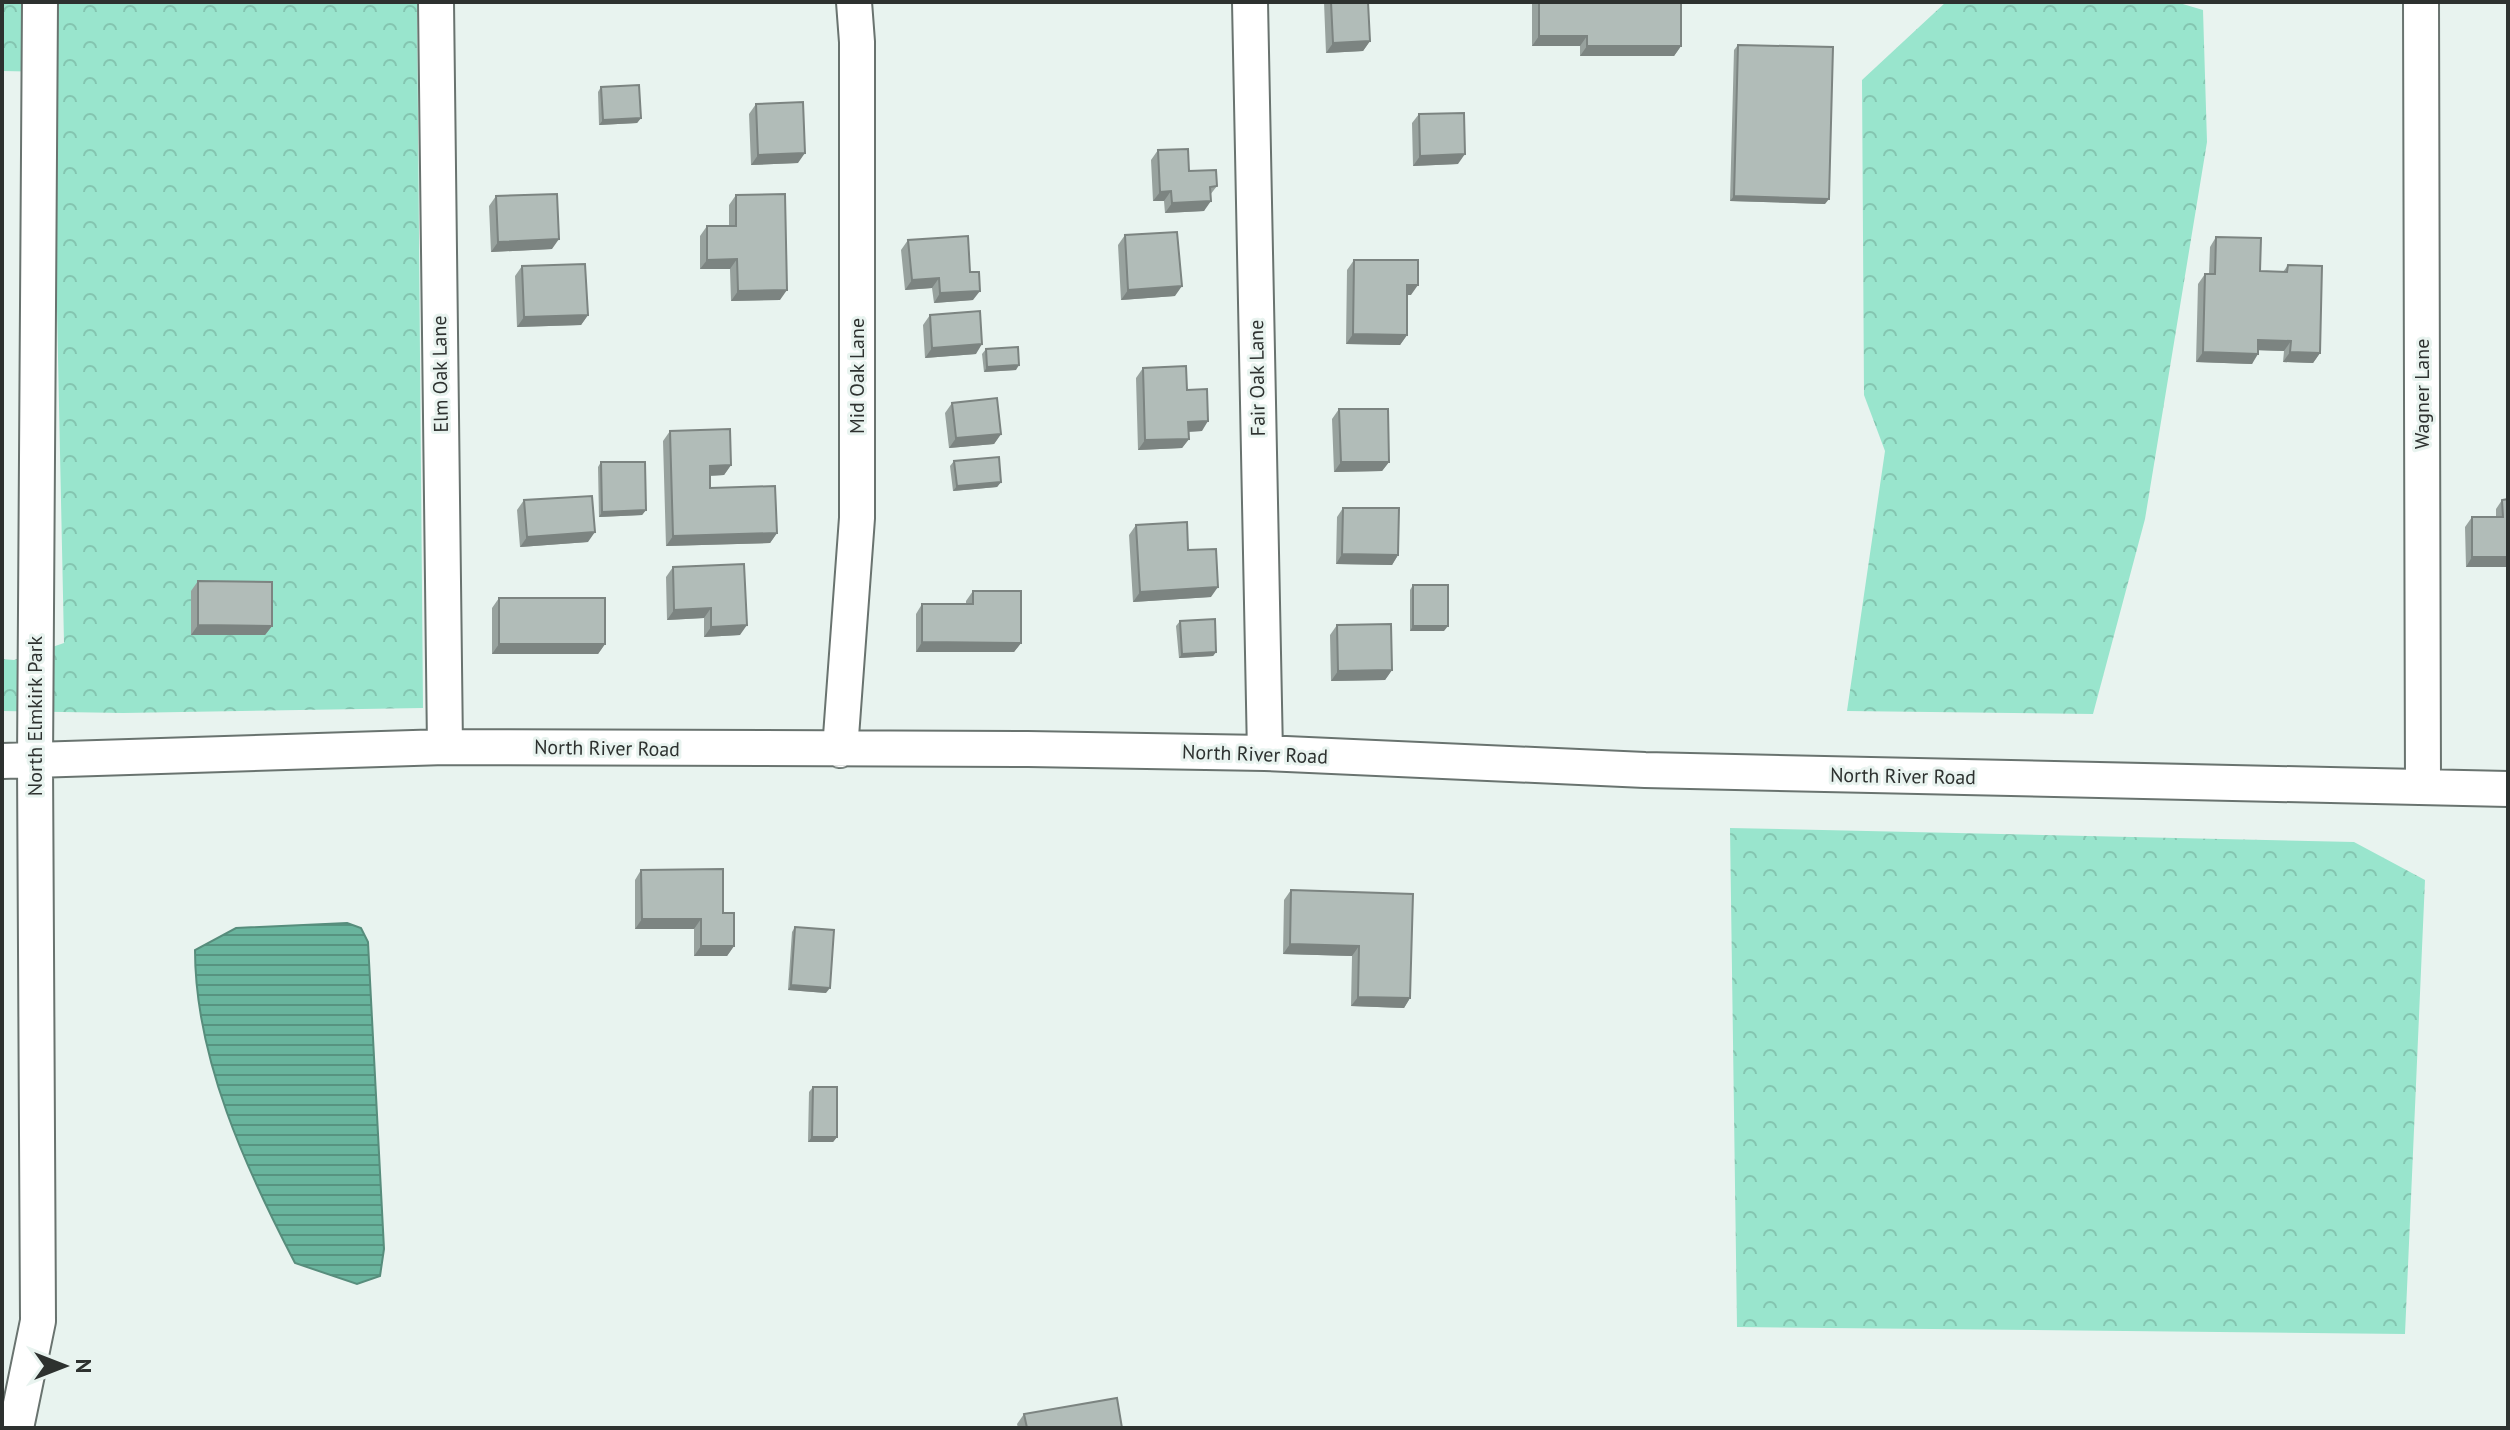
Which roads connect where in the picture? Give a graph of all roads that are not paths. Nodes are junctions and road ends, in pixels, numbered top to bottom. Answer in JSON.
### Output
{"nodes":[{"id":1,"x":40,"y":2,"type":"edge"},
{"id":2,"x":436,"y":2,"type":"edge"},
{"id":3,"x":854,"y":2,"type":"edge"},
{"id":4,"x":1250,"y":2,"type":"edge"},
{"id":5,"x":2421,"y":2,"type":"edge"},
{"id":6,"x":445,"y":747,"type":"junction"},
{"id":7,"x":840,"y":750,"type":"junction"},
{"id":8,"x":1265,"y":753,"type":"junction"},
{"id":9,"x":18,"y":762,"type":"edge"},
{"id":10,"x":2423,"y":787,"type":"junction"},
{"id":11,"x":2508,"y":789,"type":"edge"},
{"id":12,"x":16,"y":1428,"type":"edge"}],
"edges":[{"from":1,"to":9,"type":"street","name":"North Elmkirk Park"},
{"from":2,"to":6,"type":"street","name":"Elm Oak Lane"},
{"from":3,"to":7,"type":"street","name":"Mid Oak Lane"},
{"from":4,"to":8,"type":"street","name":"Fair Oak Lane"},
{"from":5,"to":10,"type":"street","name":"Wagner Lane"},
{"from":6,"to":7,"type":"street","name":"North River Road"},
{"from":6,"to":9,"type":"street","name":"North River Road"},
{"from":7,"to":8,"type":"street","name":"North River Road"},
{"from":8,"to":10,"type":"street","name":"North River Road"},
{"from":9,"to":12,"type":"street","name":"North Elmkirk Park"},
{"from":10,"to":11,"type":"street","name":"North River Road"}]}
